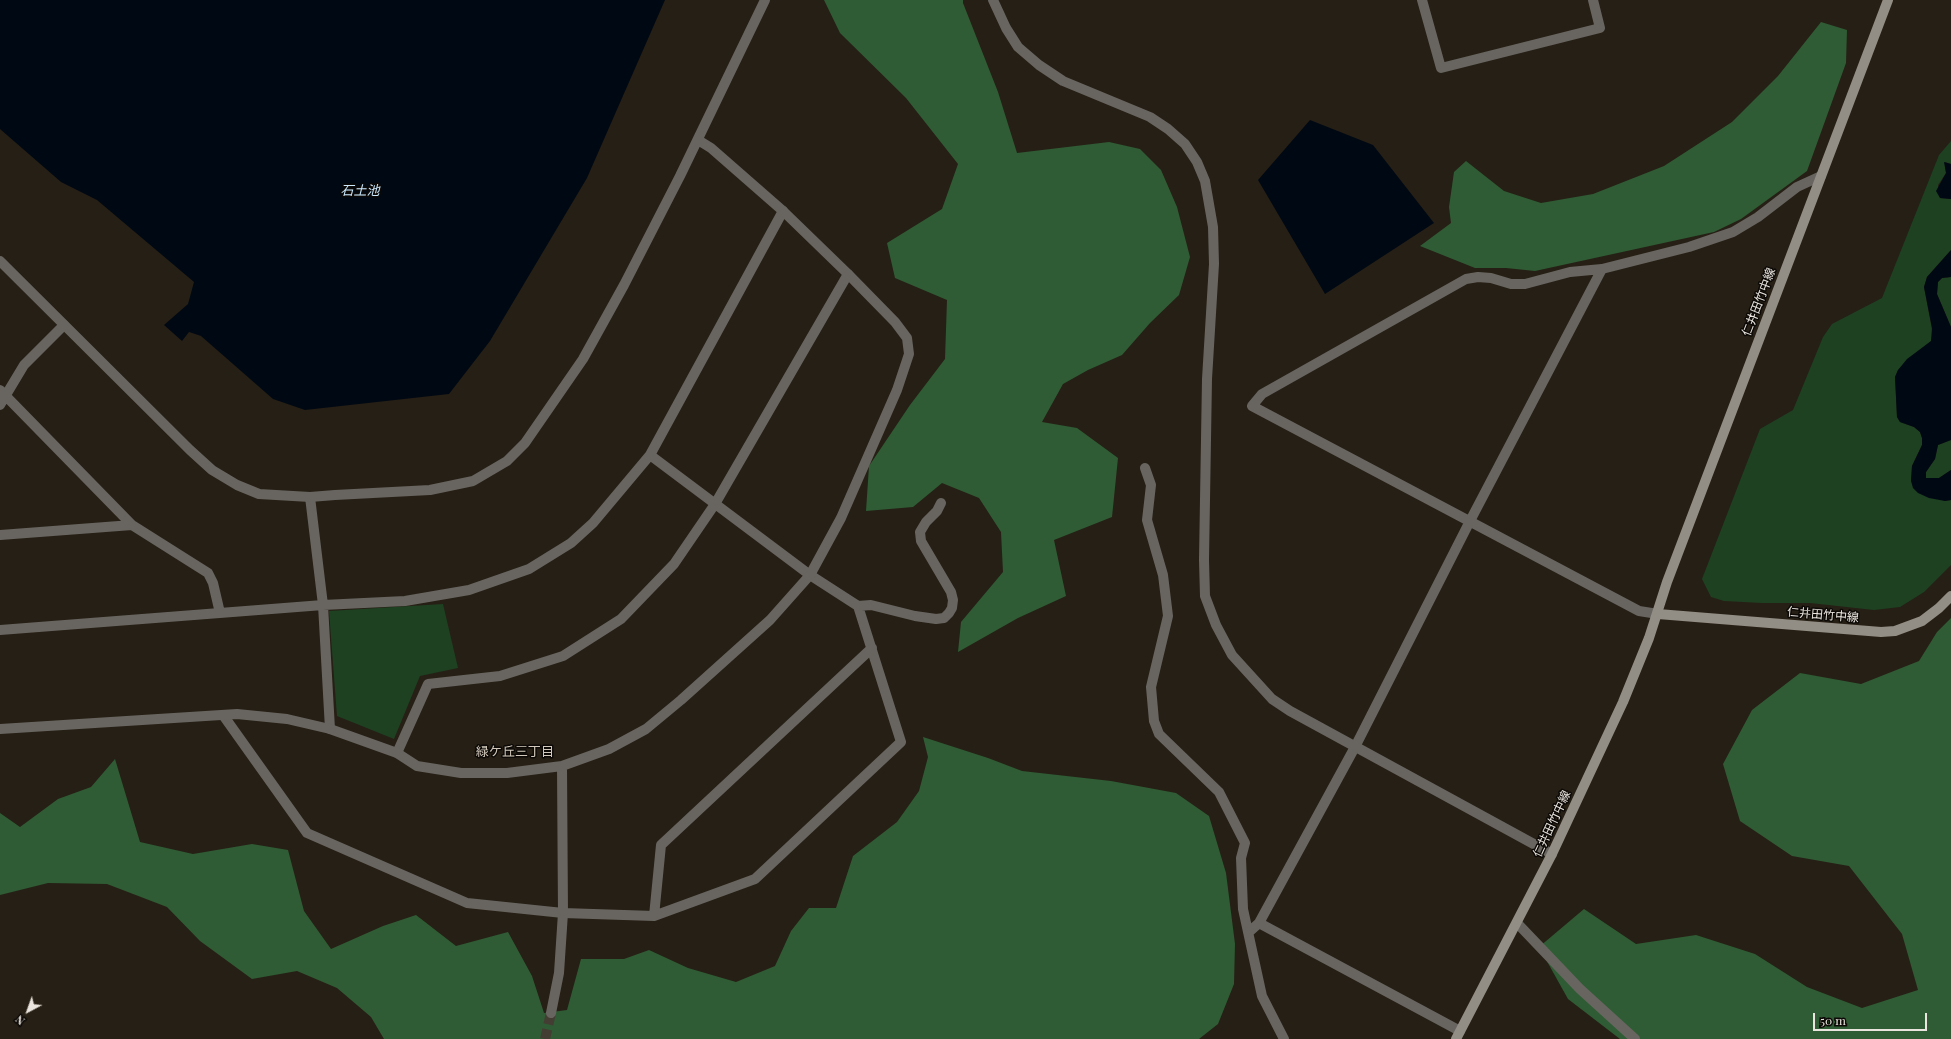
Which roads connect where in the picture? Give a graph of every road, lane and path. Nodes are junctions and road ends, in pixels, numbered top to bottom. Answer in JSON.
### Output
{"nodes":[{"id":1,"x":765,"y":0,"type":"edge"},
{"id":2,"x":993,"y":0,"type":"edge"},
{"id":3,"x":1422,"y":0,"type":"edge"},
{"id":4,"x":1593,"y":0,"type":"edge"},
{"id":5,"x":1888,"y":0,"type":"edge"},
{"id":6,"x":698,"y":140,"type":"junction"},
{"id":7,"x":1821,"y":176,"type":"junction"},
{"id":8,"x":783,"y":211,"type":"junction"},
{"id":9,"x":0,"y":261,"type":"edge"},
{"id":10,"x":1602,"y":269,"type":"junction"},
{"id":11,"x":848,"y":274,"type":"junction"},
{"id":12,"x":64,"y":325,"type":"junction"},
{"id":13,"x":2,"y":393,"type":"edge"},
{"id":14,"x":0,"y":405,"type":"edge"},
{"id":15,"x":650,"y":455,"type":"junction"},
{"id":16,"x":1145,"y":468,"type":"dead end"},
{"id":17,"x":310,"y":498,"type":"junction"},
{"id":18,"x":941,"y":503,"type":"dead end"},
{"id":19,"x":715,"y":504,"type":"junction"},
{"id":20,"x":1470,"y":521,"type":"junction"},
{"id":21,"x":132,"y":525,"type":"junction"},
{"id":22,"x":0,"y":535,"type":"edge"},
{"id":23,"x":810,"y":575,"type":"junction"},
{"id":24,"x":1951,"y":596,"type":"edge"},
{"id":25,"x":323,"y":605,"type":"junction"},
{"id":26,"x":858,"y":606,"type":"junction"},
{"id":27,"x":220,"y":613,"type":"junction"},
{"id":28,"x":1658,"y":614,"type":"junction"},
{"id":29,"x":0,"y":630,"type":"edge"},
{"id":30,"x":872,"y":648,"type":"junction"},
{"id":31,"x":223,"y":715,"type":"junction"},
{"id":32,"x":0,"y":729,"type":"edge"},
{"id":33,"x":330,"y":729,"type":"junction"},
{"id":34,"x":1355,"y":747,"type":"junction"},
{"id":35,"x":397,"y":753,"type":"junction"},
{"id":36,"x":562,"y":766,"type":"junction"},
{"id":37,"x":1552,"y":854,"type":"junction"},
{"id":38,"x":563,"y":912,"type":"junction"},
{"id":39,"x":654,"y":916,"type":"junction"},
{"id":40,"x":1259,"y":923,"type":"junction"},
{"id":41,"x":1517,"y":924,"type":"junction"},
{"id":42,"x":1249,"y":932,"type":"junction"},
{"id":43,"x":551,"y":1013,"type":"tunnel mouth"},
{"id":44,"x":1458,"y":1035,"type":"edge"},
{"id":45,"x":1284,"y":1039,"type":"edge"},
{"id":46,"x":1636,"y":1039,"type":"edge"}],
"edges":[{"from":1,"to":6,"type":"street"},
{"from":2,"to":34,"type":"street"},
{"from":3,"to":4,"type":"street"},
{"from":5,"to":7,"type":"main road","name":"仁井田竹中線"},
{"from":6,"to":8,"type":"street"},
{"from":6,"to":17,"type":"street"},
{"from":7,"to":10,"type":"street"},
{"from":7,"to":28,"type":"main road","name":"仁井田竹中線"},
{"from":8,"to":11,"type":"street"},
{"from":8,"to":15,"type":"street"},
{"from":9,"to":12,"type":"street"},
{"from":10,"to":20,"type":"street"},
{"from":10,"to":20,"type":"street"},
{"from":11,"to":19,"type":"street"},
{"from":11,"to":23,"type":"street"},
{"from":12,"to":13,"type":"street"},
{"from":12,"to":17,"type":"street"},
{"from":13,"to":14,"type":"street"},
{"from":13,"to":21,"type":"street"},
{"from":15,"to":19,"type":"street"},
{"from":15,"to":25,"type":"street"},
{"from":16,"to":42,"type":"street"},
{"from":17,"to":25,"type":"street"},
{"from":18,"to":26,"type":"street"},
{"from":19,"to":23,"type":"street"},
{"from":19,"to":35,"type":"street"},
{"from":20,"to":28,"type":"street"},
{"from":20,"to":34,"type":"street"},
{"from":21,"to":22,"type":"street"},
{"from":21,"to":27,"type":"street"},
{"from":23,"to":26,"type":"street"},
{"from":23,"to":36,"type":"street"},
{"from":24,"to":28,"type":"main road","name":"仁井田竹中線"},
{"from":25,"to":27,"type":"street"},
{"from":25,"to":33,"type":"street"},
{"from":26,"to":30,"type":"street"},
{"from":27,"to":29,"type":"street"},
{"from":28,"to":37,"type":"main road","name":"仁井田竹中線"},
{"from":30,"to":39,"type":"street"},
{"from":30,"to":39,"type":"street"},
{"from":31,"to":32,"type":"street"},
{"from":31,"to":33,"type":"street"},
{"from":31,"to":38,"type":"street"},
{"from":33,"to":35,"type":"street"},
{"from":34,"to":37,"type":"street"},
{"from":34,"to":40,"type":"street"},
{"from":35,"to":36,"type":"street"},
{"from":36,"to":38,"type":"street"},
{"from":37,"to":41,"type":"main road","name":"仁井田竹中線"},
{"from":38,"to":39,"type":"street"},
{"from":38,"to":43,"type":"street"},
{"from":40,"to":42,"type":"street"},
{"from":40,"to":44,"type":"street"},
{"from":41,"to":44,"type":"main road","name":"仁井田竹中線"},
{"from":41,"to":46,"type":"street"},
{"from":42,"to":45,"type":"street"}]}
